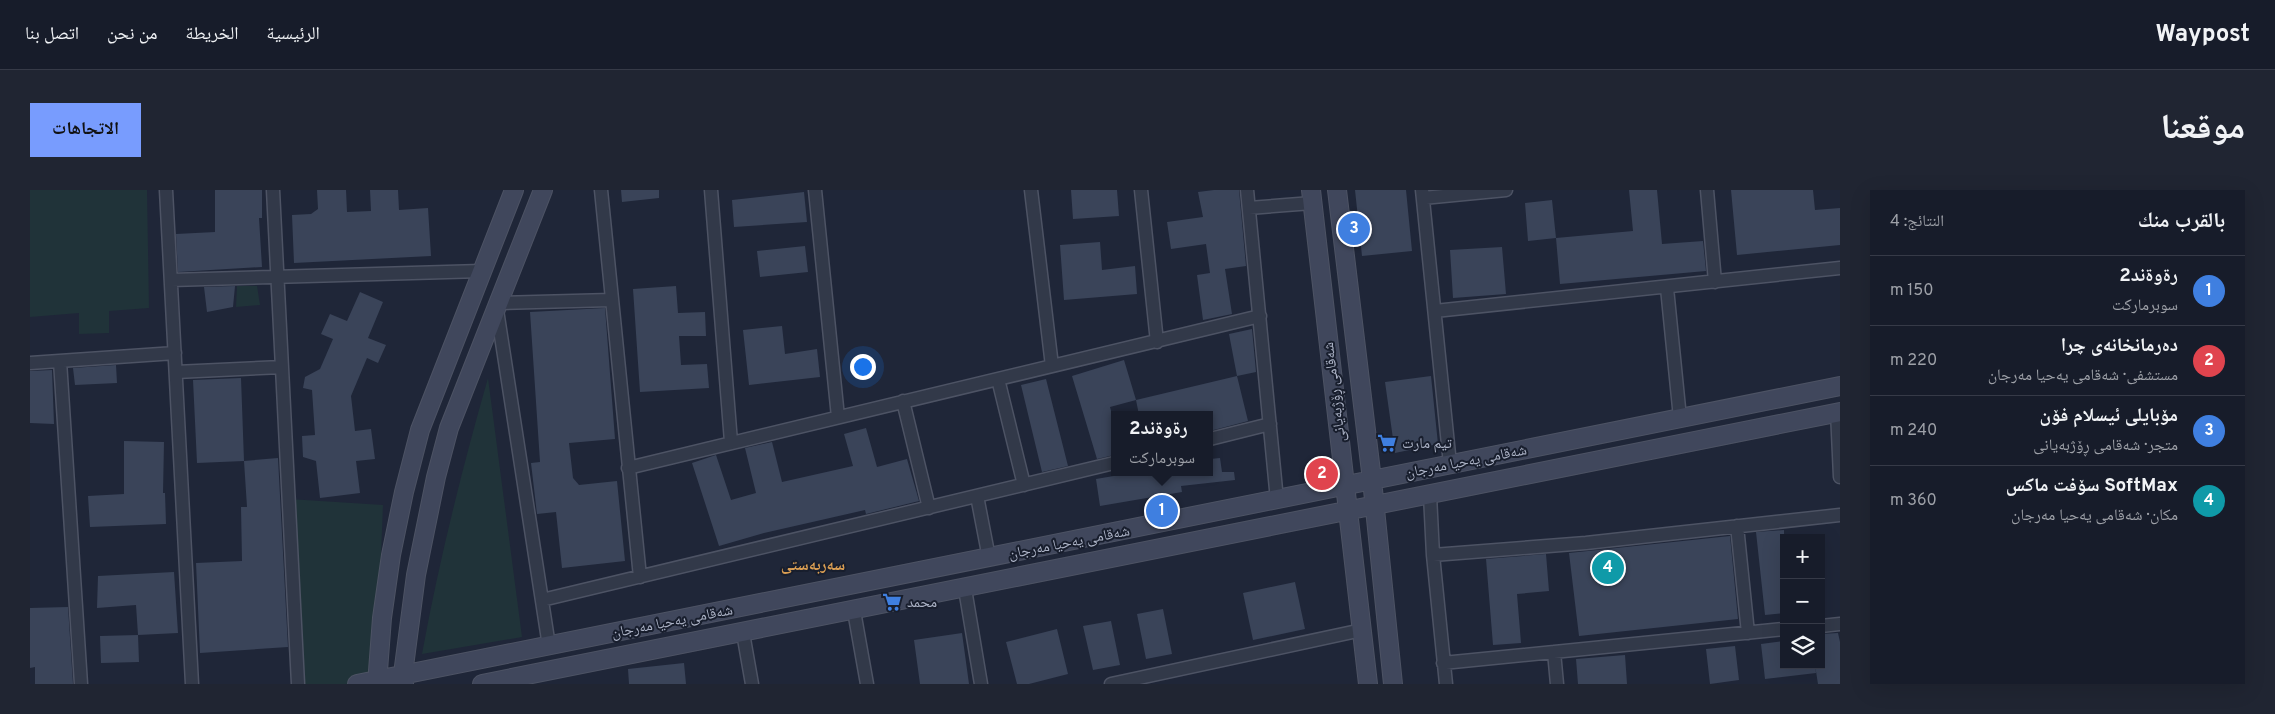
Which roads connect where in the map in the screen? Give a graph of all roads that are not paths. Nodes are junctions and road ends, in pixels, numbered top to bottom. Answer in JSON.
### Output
{"nodes":[{"id":1,"x":166,"y":190,"type":"edge"},
{"id":2,"x":273,"y":190,"type":"edge"},
{"id":3,"x":514,"y":190,"type":"edge"},
{"id":4,"x":543,"y":190,"type":"edge"},
{"id":5,"x":601,"y":190,"type":"edge"},
{"id":6,"x":711,"y":190,"type":"edge"},
{"id":7,"x":815,"y":190,"type":"edge"},
{"id":8,"x":1031,"y":190,"type":"edge"},
{"id":9,"x":1141,"y":190,"type":"edge"},
{"id":10,"x":1247,"y":190,"type":"edge"},
{"id":11,"x":1337,"y":190,"type":"edge"},
{"id":12,"x":1506,"y":190,"type":"edge"},
{"id":13,"x":1707,"y":190,"type":"edge"},
{"id":14,"x":1423,"y":194,"type":"edge"},
{"id":15,"x":1312,"y":197,"type":"edge"},
{"id":16,"x":1249,"y":208,"type":"junction"},
{"id":17,"x":1840,"y":268,"type":"edge"},
{"id":18,"x":482,"y":271,"type":"junction"},
{"id":19,"x":277,"y":277,"type":"junction"},
{"id":20,"x":171,"y":280,"type":"junction"},
{"id":21,"x":1715,"y":282,"type":"junction"},
{"id":22,"x":1667,"y":288,"type":"junction"},
{"id":23,"x":612,"y":300,"type":"junction"},
{"id":24,"x":497,"y":306,"type":"junction"},
{"id":25,"x":1435,"y":311,"type":"junction"},
{"id":26,"x":1260,"y":316,"type":"junction"},
{"id":27,"x":1157,"y":342,"type":"junction"},
{"id":28,"x":175,"y":352,"type":"junction"},
{"id":29,"x":60,"y":361,"type":"junction"},
{"id":30,"x":30,"y":364,"type":"edge"},
{"id":31,"x":1052,"y":366,"type":"junction"},
{"id":32,"x":282,"y":367,"type":"junction"},
{"id":33,"x":176,"y":372,"type":"junction"},
{"id":34,"x":998,"y":379,"type":"junction"},
{"id":35,"x":1840,"y":386,"type":"edge"},
{"id":36,"x":903,"y":401,"type":"junction"},
{"id":37,"x":1759,"y":402,"type":"junction"},
{"id":38,"x":1839,"y":412,"type":"edge"},
{"id":39,"x":838,"y":417,"type":"junction"},
{"id":40,"x":1680,"y":418,"type":"junction"},
{"id":41,"x":1270,"y":424,"type":"junction"},
{"id":42,"x":1764,"y":427,"type":"junction"},
{"id":43,"x":1213,"y":438,"type":"edge"},
{"id":44,"x":731,"y":442,"type":"junction"},
{"id":45,"x":1111,"y":464,"type":"edge"},
{"id":46,"x":1450,"y":464,"type":"junction"},
{"id":47,"x":1840,"y":464,"type":"edge"},
{"id":48,"x":628,"y":468,"type":"junction"},
{"id":49,"x":1840,"y":477,"type":"edge"},
{"id":50,"x":1372,"y":480,"type":"junction"},
{"id":51,"x":1024,"y":485,"type":"junction"},
{"id":52,"x":1345,"y":486,"type":"junction"},
{"id":53,"x":1430,"y":495,"type":"junction"},
{"id":54,"x":977,"y":496,"type":"junction"},
{"id":55,"x":1277,"y":500,"type":"junction"},
{"id":56,"x":1374,"y":506,"type":"junction"},
{"id":57,"x":929,"y":508,"type":"junction"},
{"id":58,"x":1348,"y":512,"type":"junction"},
{"id":59,"x":1840,"y":515,"type":"edge"},
{"id":60,"x":1737,"y":526,"type":"junction"},
{"id":61,"x":1433,"y":555,"type":"junction"},
{"id":62,"x":989,"y":558,"type":"junction"},
{"id":63,"x":640,"y":577,"type":"junction"},
{"id":64,"x":894,"y":577,"type":"junction"},
{"id":65,"x":965,"y":589,"type":"junction"},
{"id":66,"x":542,"y":600,"type":"junction"},
{"id":67,"x":898,"y":602,"type":"junction"},
{"id":68,"x":854,"y":611,"type":"junction"},
{"id":69,"x":1840,"y":624,"type":"edge"},
{"id":70,"x":1825,"y":626,"type":"edge"},
{"id":71,"x":1362,"y":630,"type":"junction"},
{"id":72,"x":1780,"y":630,"type":"edge"},
{"id":73,"x":743,"y":633,"type":"junction"},
{"id":74,"x":1748,"y":633,"type":"junction"},
{"id":75,"x":550,"y":646,"type":"junction"},
{"id":76,"x":1554,"y":652,"type":"junction"},
{"id":77,"x":378,"y":654,"type":"junction"},
{"id":78,"x":1443,"y":663,"type":"junction"},
{"id":79,"x":404,"y":672,"type":"edge"},
{"id":80,"x":1167,"y":678,"type":"edge"},
{"id":81,"x":376,"y":682,"type":"edge"},
{"id":82,"x":81,"y":684,"type":"edge"},
{"id":83,"x":192,"y":684,"type":"edge"},
{"id":84,"x":298,"y":684,"type":"edge"},
{"id":85,"x":357,"y":684,"type":"edge"},
{"id":86,"x":482,"y":684,"type":"edge"},
{"id":87,"x":752,"y":684,"type":"edge"},
{"id":88,"x":867,"y":684,"type":"edge"},
{"id":89,"x":981,"y":684,"type":"edge"},
{"id":90,"x":1111,"y":684,"type":"edge"},
{"id":91,"x":1368,"y":684,"type":"edge"},
{"id":92,"x":1393,"y":684,"type":"edge"},
{"id":93,"x":1446,"y":684,"type":"edge"},
{"id":94,"x":1557,"y":684,"type":"edge"}],
"edges":[{"from":1,"to":20,"type":"street"},
{"from":2,"to":19,"type":"street"},
{"from":3,"to":18,"type":"street"},
{"from":4,"to":24,"type":"street"},
{"from":5,"to":23,"type":"street"},
{"from":6,"to":44,"type":"street"},
{"from":7,"to":39,"type":"street"},
{"from":8,"to":31,"type":"street"},
{"from":9,"to":27,"type":"street"},
{"from":10,"to":16,"type":"street"},
{"from":11,"to":50,"type":"street","name":"شەقامی ڕۆژبەیانی"},
{"from":12,"to":14,"type":"street"},
{"from":13,"to":21,"type":"street"},
{"from":14,"to":25,"type":"street"},
{"from":15,"to":16,"type":"street"},
{"from":15,"to":52,"type":"street","name":"شەقامی ڕۆژبەیانی"},
{"from":16,"to":26,"type":"street"},
{"from":17,"to":21,"type":"street"},
{"from":18,"to":19,"type":"street"},
{"from":18,"to":77,"type":"street"},
{"from":19,"to":20,"type":"street"},
{"from":19,"to":32,"type":"street"},
{"from":20,"to":28,"type":"street"},
{"from":21,"to":22,"type":"street"},
{"from":22,"to":25,"type":"street"},
{"from":22,"to":40,"type":"street"},
{"from":23,"to":24,"type":"street"},
{"from":23,"to":48,"type":"street"},
{"from":24,"to":66,"type":"street"},
{"from":24,"to":79,"type":"street"},
{"from":25,"to":46,"type":"street"},
{"from":26,"to":27,"type":"street"},
{"from":26,"to":41,"type":"street"},
{"from":27,"to":31,"type":"street"},
{"from":28,"to":29,"type":"street"},
{"from":28,"to":33,"type":"street"},
{"from":29,"to":30,"type":"street"},
{"from":29,"to":82,"type":"street"},
{"from":31,"to":34,"type":"street"},
{"from":32,"to":33,"type":"street"},
{"from":32,"to":84,"type":"street"},
{"from":33,"to":83,"type":"street"},
{"from":34,"to":36,"type":"street"},
{"from":34,"to":51,"type":"street"},
{"from":35,"to":37,"type":"street","name":"شەقامی یەحیا مەرجان"},
{"from":36,"to":39,"type":"street"},
{"from":36,"to":57,"type":"street"},
{"from":37,"to":40,"type":"street","name":"شەقامی یەحیا مەرجان"},
{"from":37,"to":42,"type":"street"},
{"from":38,"to":42,"type":"street","name":"شەقامی یەحیا مەرجان"},
{"from":38,"to":47,"type":"street"},
{"from":39,"to":44,"type":"street"},
{"from":40,"to":46,"type":"street","name":"شەقامی یەحیا مەرجان"},
{"from":41,"to":43,"type":"street"},
{"from":41,"to":55,"type":"street"},
{"from":42,"to":53,"type":"street","name":"شەقامی یەحیا مەرجان"},
{"from":44,"to":48,"type":"street"},
{"from":45,"to":51,"type":"street"},
{"from":46,"to":50,"type":"street","name":"شەقامی یەحیا مەرجان"},
{"from":47,"to":49,"type":"street"},
{"from":48,"to":63,"type":"street"},
{"from":50,"to":52,"type":"street","name":"شەقامی یەحیا مەرجان"},
{"from":50,"to":56,"type":"street","name":"شەقامی ڕۆژبەیانی"},
{"from":51,"to":54,"type":"street"},
{"from":52,"to":55,"type":"street","name":"شەقامی یەحیا مەرجان"},
{"from":52,"to":58,"type":"street","name":"شەقامی ڕۆژبەیانی"},
{"from":53,"to":56,"type":"street","name":"شەقامی یەحیا مەرجان"},
{"from":53,"to":61,"type":"street"},
{"from":54,"to":57,"type":"street"},
{"from":54,"to":62,"type":"street"},
{"from":55,"to":62,"type":"street","name":"شەقامی یەحیا مەرجان"},
{"from":56,"to":58,"type":"street","name":"شەقامی یەحیا مەرجان"},
{"from":56,"to":92,"type":"street","name":"شەقامی ڕۆژبەیانی"},
{"from":57,"to":63,"type":"street"},
{"from":58,"to":65,"type":"street","name":"شەقامی یەحیا مەرجان"},
{"from":58,"to":71,"type":"street","name":"شەقامی ڕۆژبەیانی"},
{"from":59,"to":60,"type":"street"},
{"from":60,"to":61,"type":"street"},
{"from":60,"to":74,"type":"street"},
{"from":61,"to":78,"type":"street"},
{"from":62,"to":64,"type":"street","name":"شەقامی یەحیا مەرجان"},
{"from":63,"to":66,"type":"street"},
{"from":64,"to":67,"type":"street"},
{"from":64,"to":75,"type":"street","name":"شەقامی یەحیا مەرجان"},
{"from":65,"to":67,"type":"street","name":"شەقامی یەحیا مەرجان"},
{"from":65,"to":89,"type":"street"},
{"from":66,"to":75,"type":"street"},
{"from":67,"to":68,"type":"street","name":"شەقامی یەحیا مەرجان"},
{"from":68,"to":73,"type":"street","name":"شەقامی یەحیا مەرجان"},
{"from":68,"to":88,"type":"street"},
{"from":69,"to":70,"type":"street"},
{"from":71,"to":80,"type":"street"},
{"from":71,"to":91,"type":"street","name":"شەقامی ڕۆژبەیانی"},
{"from":72,"to":74,"type":"street"},
{"from":73,"to":86,"type":"street","name":"شەقامی یەحیا مەرجان"},
{"from":73,"to":87,"type":"street"},
{"from":74,"to":76,"type":"street"},
{"from":75,"to":79,"type":"street","name":"شەقامی یەحیا مەرجان"},
{"from":76,"to":78,"type":"street"},
{"from":76,"to":94,"type":"street"},
{"from":77,"to":79,"type":"street"},
{"from":77,"to":81,"type":"street"},
{"from":78,"to":93,"type":"street"},
{"from":79,"to":81,"type":"street","name":"شەقامی یەحیا مەرجان"},
{"from":80,"to":90,"type":"street"},
{"from":81,"to":85,"type":"street","name":"شەقامی یەحیا مەرجان"}]}
